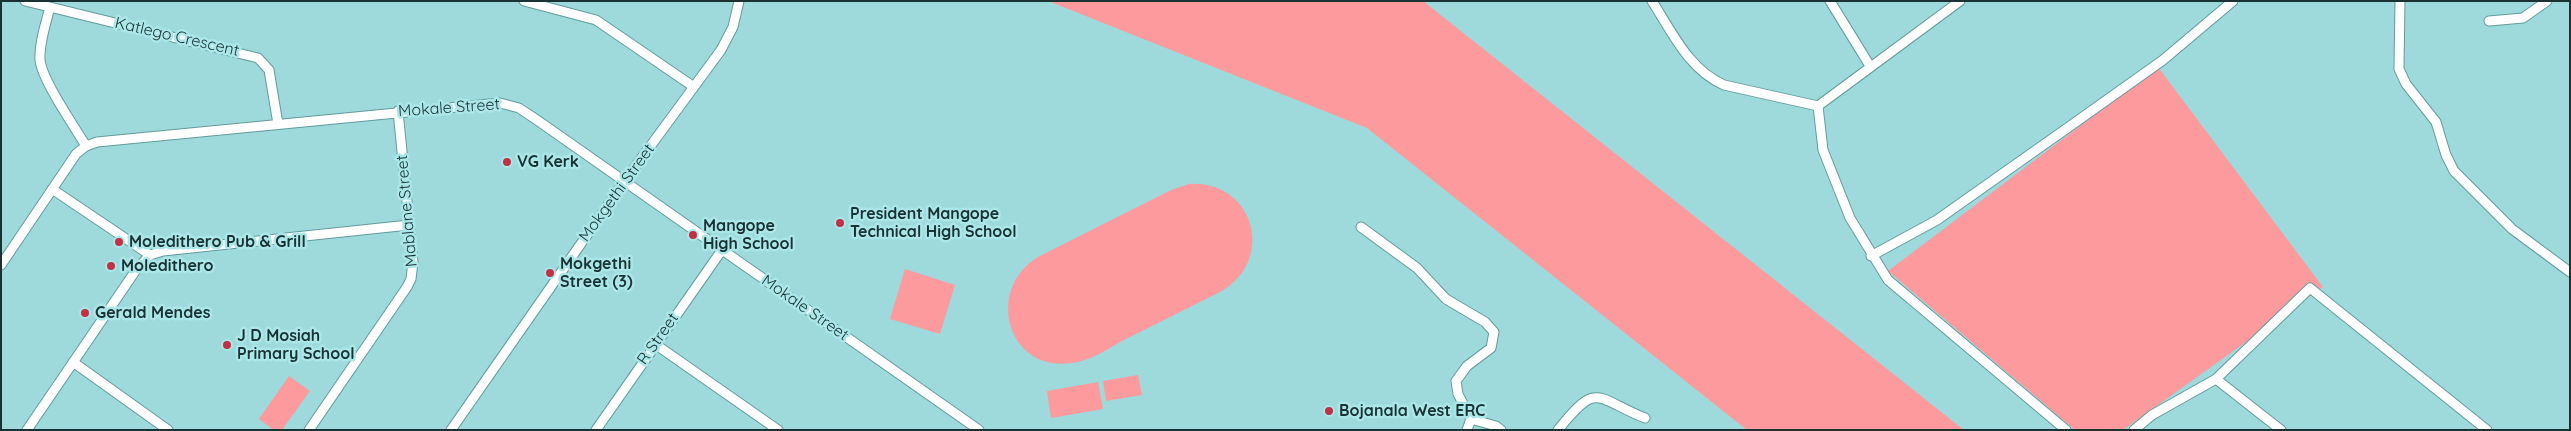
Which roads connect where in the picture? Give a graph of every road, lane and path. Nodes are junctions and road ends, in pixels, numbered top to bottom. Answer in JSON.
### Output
{"nodes":[{"id":1,"x":26,"y":1,"type":"edge"},
{"id":2,"x":524,"y":1,"type":"edge"},
{"id":3,"x":739,"y":1,"type":"edge"},
{"id":4,"x":1652,"y":1,"type":"edge"},
{"id":5,"x":1830,"y":1,"type":"edge"},
{"id":6,"x":1960,"y":1,"type":"edge"},
{"id":7,"x":2233,"y":1,"type":"edge"},
{"id":8,"x":2400,"y":1,"type":"edge"},
{"id":9,"x":2547,"y":1,"type":"edge"},
{"id":10,"x":50,"y":7,"type":"junction"},
{"id":11,"x":2489,"y":22,"type":"dead end"},
{"id":12,"x":1870,"y":66,"type":"junction"},
{"id":13,"x":694,"y":87,"type":"junction"},
{"id":14,"x":1818,"y":106,"type":"junction"},
{"id":15,"x":398,"y":111,"type":"junction"},
{"id":16,"x":278,"y":124,"type":"junction"},
{"id":17,"x":86,"y":146,"type":"junction"},
{"id":18,"x":624,"y":182,"type":"junction"},
{"id":19,"x":52,"y":189,"type":"junction"},
{"id":20,"x":409,"y":225,"type":"junction"},
{"id":21,"x":1360,"y":227,"type":"dead end"},
{"id":22,"x":722,"y":250,"type":"junction"},
{"id":23,"x":150,"y":255,"type":"junction"},
{"id":24,"x":1871,"y":256,"type":"junction"},
{"id":25,"x":1,"y":265,"type":"edge"},
{"id":26,"x":2570,"y":272,"type":"edge"},
{"id":27,"x":655,"y":344,"type":"junction"},
{"id":28,"x":73,"y":362,"type":"junction"},
{"id":29,"x":2216,"y":378,"type":"junction"},
{"id":30,"x":1645,"y":418,"type":"dead end"},
{"id":31,"x":1470,"y":419,"type":"junction"},
{"id":32,"x":27,"y":430,"type":"edge"},
{"id":33,"x":168,"y":430,"type":"edge"},
{"id":34,"x":309,"y":430,"type":"edge"},
{"id":35,"x":451,"y":430,"type":"edge"},
{"id":36,"x":596,"y":430,"type":"edge"},
{"id":37,"x":778,"y":430,"type":"edge"},
{"id":38,"x":979,"y":430,"type":"edge"},
{"id":39,"x":1467,"y":430,"type":"edge"},
{"id":40,"x":1501,"y":430,"type":"edge"},
{"id":41,"x":1558,"y":430,"type":"edge"},
{"id":42,"x":2066,"y":430,"type":"edge"},
{"id":43,"x":2134,"y":430,"type":"edge"},
{"id":44,"x":2281,"y":430,"type":"edge"},
{"id":45,"x":2487,"y":430,"type":"edge"}],
"edges":[{"from":1,"to":10,"type":"street","name":"Katlego Crescent"},
{"from":2,"to":13,"type":"street"},
{"from":3,"to":13,"type":"street","name":"Mokgethi Street"},
{"from":4,"to":14,"type":"street"},
{"from":5,"to":12,"type":"street"},
{"from":6,"to":12,"type":"street"},
{"from":7,"to":24,"type":"street"},
{"from":8,"to":26,"type":"street"},
{"from":9,"to":11,"type":"street"},
{"from":10,"to":16,"type":"street","name":"Katlego Crescent"},
{"from":10,"to":17,"type":"street"},
{"from":12,"to":14,"type":"street"},
{"from":13,"to":18,"type":"street","name":"Mokgethi Street"},
{"from":14,"to":24,"type":"street"},
{"from":15,"to":16,"type":"street","name":"Mokale Street"},
{"from":15,"to":18,"type":"street","name":"Mokale Street"},
{"from":15,"to":20,"type":"street","name":"Mablane Street"},
{"from":16,"to":17,"type":"street","name":"Mokale Street"},
{"from":17,"to":19,"type":"street"},
{"from":18,"to":22,"type":"street","name":"Mokale Street"},
{"from":18,"to":35,"type":"street","name":"Mokgethi Street"},
{"from":19,"to":23,"type":"street"},
{"from":19,"to":25,"type":"street"},
{"from":20,"to":23,"type":"street"},
{"from":20,"to":34,"type":"street","name":"Mablane Street"},
{"from":21,"to":31,"type":"street"},
{"from":22,"to":27,"type":"street","name":"R Street"},
{"from":22,"to":38,"type":"street","name":"Mokale Street"},
{"from":23,"to":28,"type":"street"},
{"from":24,"to":42,"type":"street"},
{"from":27,"to":36,"type":"street","name":"R Street"},
{"from":27,"to":37,"type":"street"},
{"from":28,"to":32,"type":"street"},
{"from":28,"to":33,"type":"street"},
{"from":29,"to":43,"type":"street"},
{"from":29,"to":44,"type":"street"},
{"from":29,"to":45,"type":"street"},
{"from":30,"to":41,"type":"street"},
{"from":31,"to":39,"type":"street"},
{"from":31,"to":40,"type":"street"}]}
